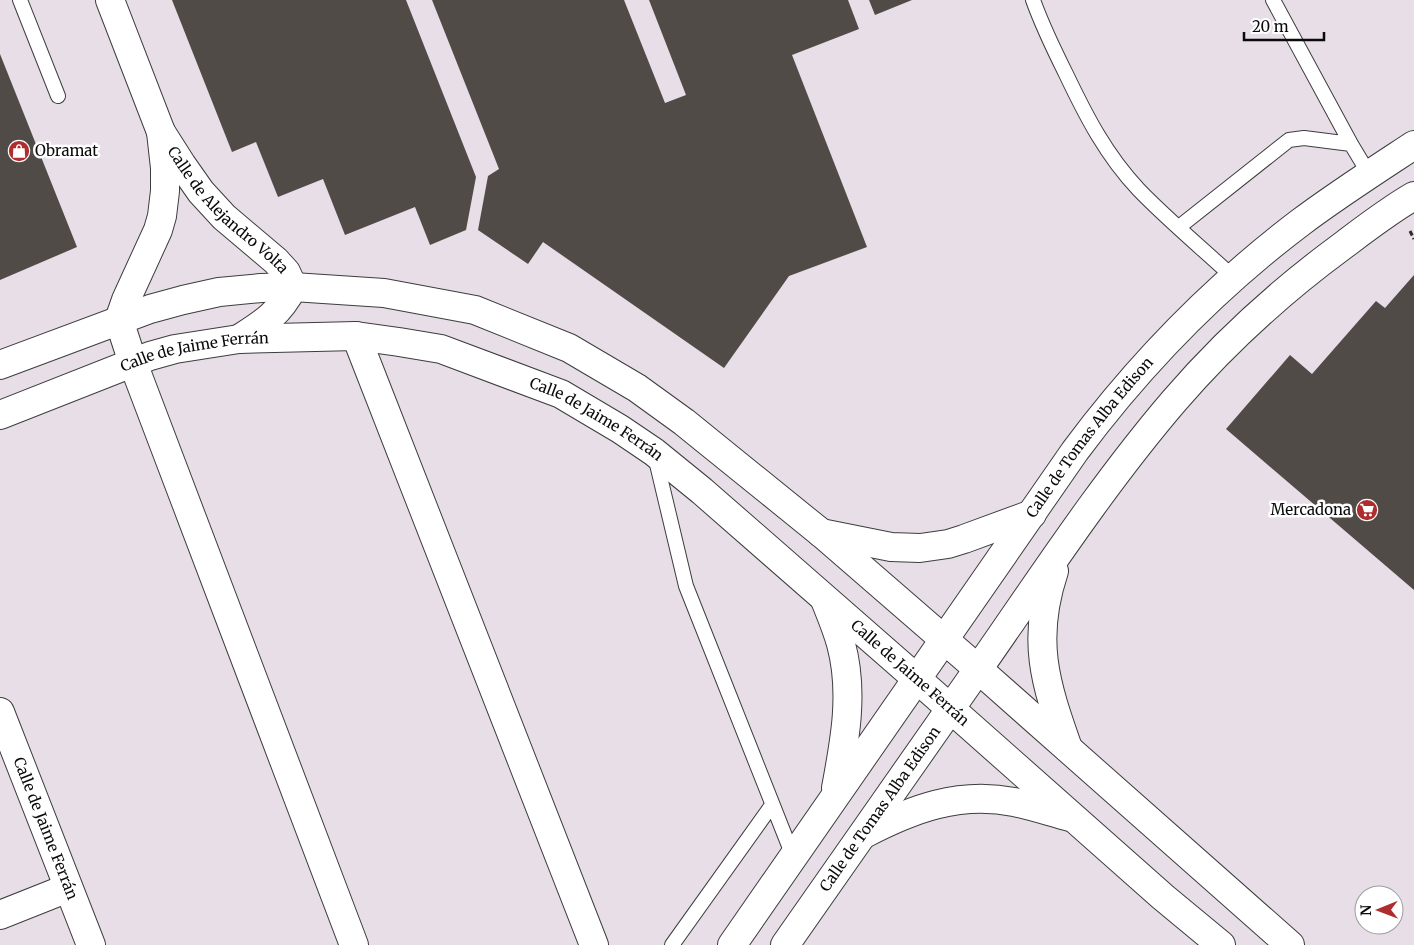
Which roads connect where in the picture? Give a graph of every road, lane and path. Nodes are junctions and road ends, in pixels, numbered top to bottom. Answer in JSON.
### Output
{"nodes":[{"id":1,"x":20,"y":0,"type":"edge"},
{"id":2,"x":110,"y":0,"type":"edge"},
{"id":3,"x":1034,"y":0,"type":"edge"},
{"id":4,"x":1273,"y":0,"type":"edge"},
{"id":5,"x":58,"y":96,"type":"dead end"},
{"id":6,"x":161,"y":132,"type":"junction"},
{"id":7,"x":1351,"y":144,"type":"junction"},
{"id":8,"x":1414,"y":145,"type":"edge"},
{"id":9,"x":1369,"y":174,"type":"junction"},
{"id":10,"x":1414,"y":196,"type":"edge"},
{"id":11,"x":1179,"y":227,"type":"junction"},
{"id":12,"x":1234,"y":278,"type":"junction"},
{"id":13,"x":293,"y":287,"type":"junction"},
{"id":14,"x":120,"y":320,"type":"junction"},
{"id":15,"x":356,"y":336,"type":"junction"},
{"id":16,"x":239,"y":339,"type":"junction"},
{"id":17,"x":133,"y":362,"type":"junction"},
{"id":18,"x":0,"y":365,"type":"edge"},
{"id":19,"x":0,"y":415,"type":"edge"},
{"id":20,"x":654,"y":452,"type":"junction"},
{"id":21,"x":1032,"y":514,"type":"junction"},
{"id":22,"x":820,"y":532,"type":"junction"},
{"id":23,"x":1061,"y":549,"type":"junction"},
{"id":24,"x":825,"y":599,"type":"junction"},
{"id":25,"x":944,"y":640,"type":"junction"},
{"id":26,"x":978,"y":670,"type":"junction"},
{"id":27,"x":917,"y":679,"type":"junction"},
{"id":28,"x":950,"y":708,"type":"junction"},
{"id":29,"x":0,"y":712,"type":"edge"},
{"id":30,"x":1070,"y":752,"type":"junction"},
{"id":31,"x":835,"y":796,"type":"junction"},
{"id":32,"x":772,"y":805,"type":"junction"},
{"id":33,"x":1076,"y":819,"type":"junction"},
{"id":34,"x":860,"y":836,"type":"junction"},
{"id":35,"x":793,"y":856,"type":"junction"},
{"id":36,"x":68,"y":888,"type":"junction"},
{"id":37,"x":0,"y":915,"type":"edge"},
{"id":38,"x":91,"y":945,"type":"edge"},
{"id":39,"x":354,"y":945,"type":"edge"},
{"id":40,"x":594,"y":945,"type":"edge"},
{"id":41,"x":672,"y":945,"type":"edge"},
{"id":42,"x":732,"y":945,"type":"edge"},
{"id":43,"x":784,"y":945,"type":"edge"},
{"id":44,"x":1221,"y":945,"type":"edge"},
{"id":45,"x":1290,"y":945,"type":"edge"}],
"edges":[{"from":1,"to":5,"type":"lane"},
{"from":2,"to":6,"type":"street","name":"Calle de Alejandro Volta"},
{"from":3,"to":11,"type":"lane"},
{"from":4,"to":7,"type":"lane"},
{"from":6,"to":13,"type":"street","name":"Calle de Alejandro Volta"},
{"from":6,"to":14,"type":"street","name":"Calle de Alejandro Volta"},
{"from":7,"to":9,"type":"lane"},
{"from":7,"to":11,"type":"lane"},
{"from":8,"to":9,"type":"street","name":"Calle de Tomas Alba Edison"},
{"from":9,"to":12,"type":"street","name":"Calle de Tomas Alba Edison"},
{"from":10,"to":23,"type":"street","name":"Calle de Tomas Alba Edison"},
{"from":11,"to":12,"type":"lane"},
{"from":12,"to":21,"type":"street","name":"Calle de Tomas Alba Edison"},
{"from":13,"to":14,"type":"street"},
{"from":13,"to":16,"type":"street"},
{"from":13,"to":22,"type":"street"},
{"from":14,"to":17,"type":"street"},
{"from":14,"to":18,"type":"street"},
{"from":15,"to":16,"type":"street","name":"Calle de Jaime Ferrán"},
{"from":15,"to":20,"type":"street","name":"Calle de Jaime Ferrán"},
{"from":15,"to":40,"type":"street"},
{"from":16,"to":17,"type":"street","name":"Calle de Jaime Ferrán"},
{"from":17,"to":19,"type":"street","name":"Calle de Jaime Ferrán"},
{"from":17,"to":39,"type":"street"},
{"from":20,"to":24,"type":"street","name":"Calle de Jaime Ferrán"},
{"from":20,"to":32,"type":"lane"},
{"from":21,"to":22,"type":"street"},
{"from":21,"to":25,"type":"street","name":"Calle de Tomas Alba Edison"},
{"from":22,"to":25,"type":"street"},
{"from":23,"to":26,"type":"street","name":"Calle de Tomas Alba Edison"},
{"from":23,"to":30,"type":"street","name":"Calle de Tomas Alba Edison"},
{"from":24,"to":27,"type":"street","name":"Calle de Jaime Ferrán"},
{"from":24,"to":31,"type":"street","name":"Calle de Tomas Alba Edison"},
{"from":25,"to":26,"type":"street"},
{"from":25,"to":27,"type":"street","name":"Calle de Tomas Alba Edison"},
{"from":26,"to":28,"type":"street","name":"Calle de Tomas Alba Edison"},
{"from":26,"to":30,"type":"street"},
{"from":27,"to":28,"type":"street","name":"Calle de Jaime Ferrán"},
{"from":27,"to":31,"type":"street","name":"Calle de Tomas Alba Edison"},
{"from":28,"to":33,"type":"street","name":"Calle de Jaime Ferrán"},
{"from":28,"to":34,"type":"street","name":"Calle de Tomas Alba Edison"},
{"from":29,"to":36,"type":"street","name":"Calle de Jaime Ferrán"},
{"from":30,"to":45,"type":"street"},
{"from":31,"to":35,"type":"street","name":"Calle de Tomas Alba Edison"},
{"from":32,"to":35,"type":"lane"},
{"from":32,"to":41,"type":"lane"},
{"from":33,"to":34,"type":"street","name":"Calle de Jaime Ferrán"},
{"from":33,"to":44,"type":"street","name":"Calle de Jaime Ferrán"},
{"from":34,"to":43,"type":"street","name":"Calle de Tomas Alba Edison"},
{"from":35,"to":42,"type":"street","name":"Calle de Tomas Alba Edison"},
{"from":36,"to":37,"type":"street"},
{"from":36,"to":38,"type":"street","name":"Calle de Jaime Ferrán"}]}
